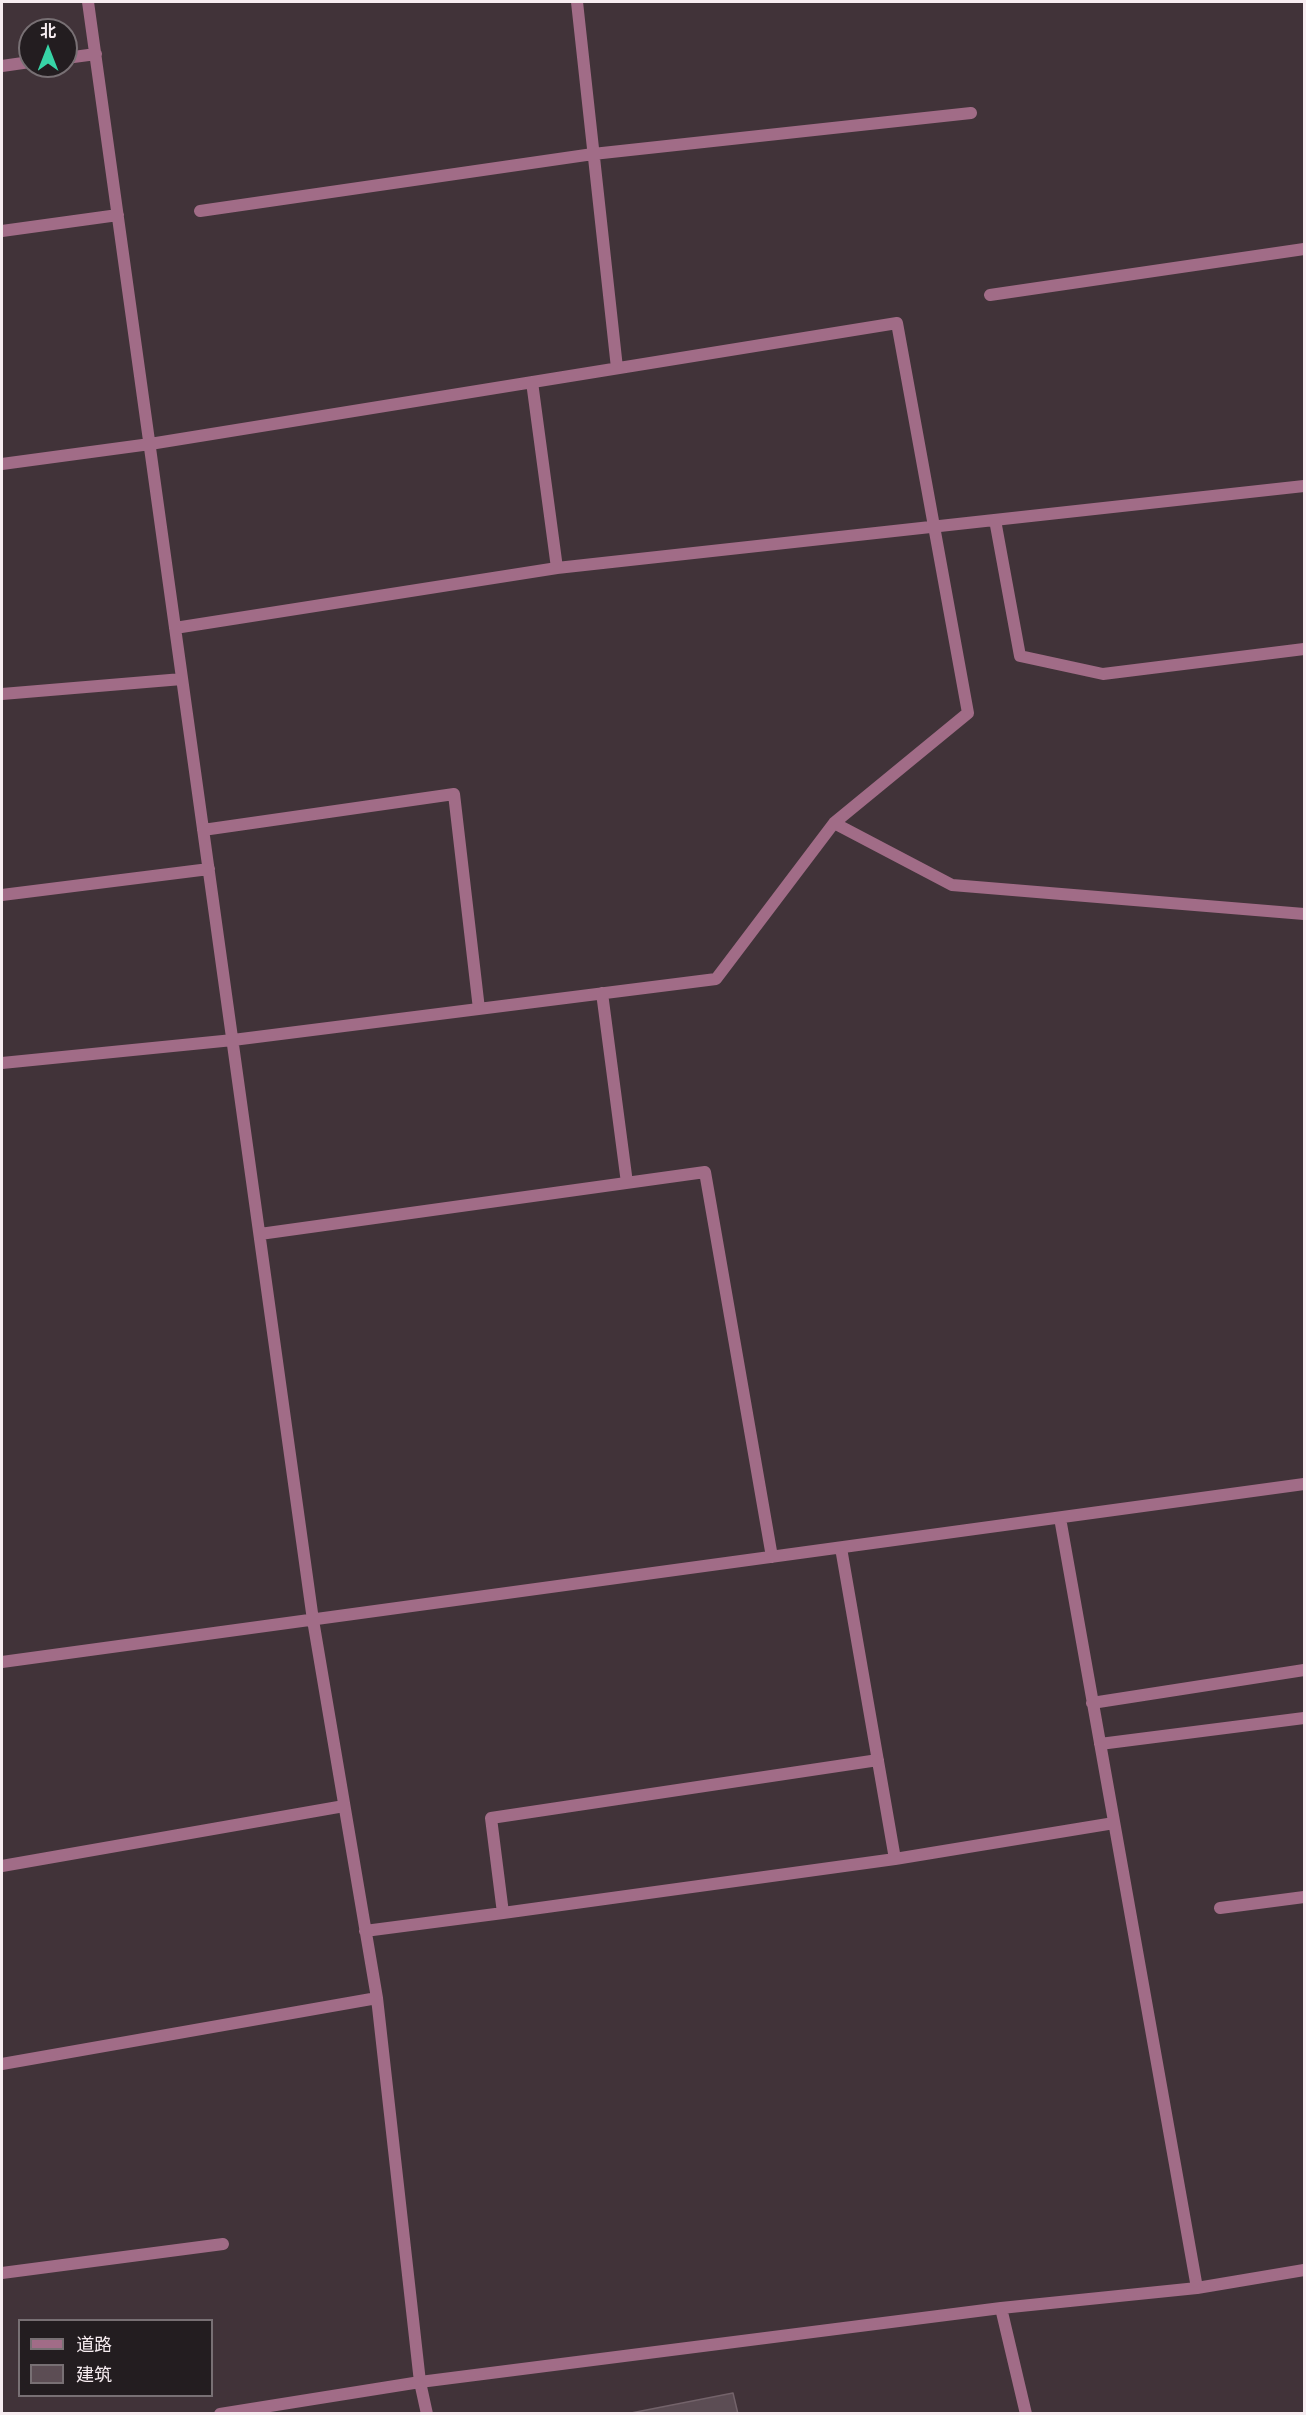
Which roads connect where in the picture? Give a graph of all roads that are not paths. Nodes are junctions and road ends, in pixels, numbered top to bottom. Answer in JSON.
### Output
{"nodes":[{"id":1,"x":88,"y":2,"type":"edge"},
{"id":2,"x":577,"y":2,"type":"edge"},
{"id":3,"x":96,"y":54,"type":"junction"},
{"id":4,"x":78,"y":56,"type":"edge"},
{"id":5,"x":18,"y":64,"type":"edge"},
{"id":6,"x":2,"y":66,"type":"edge"},
{"id":7,"x":971,"y":113,"type":"dead end"},
{"id":8,"x":593,"y":154,"type":"junction"},
{"id":9,"x":200,"y":212,"type":"dead end"},
{"id":10,"x":118,"y":215,"type":"junction"},
{"id":11,"x":2,"y":231,"type":"edge"},
{"id":12,"x":1305,"y":249,"type":"edge"},
{"id":13,"x":990,"y":295,"type":"dead end"},
{"id":14,"x":617,"y":368,"type":"junction"},
{"id":15,"x":532,"y":382,"type":"junction"},
{"id":16,"x":150,"y":444,"type":"junction"},
{"id":17,"x":2,"y":464,"type":"edge"},
{"id":18,"x":1305,"y":486,"type":"edge"},
{"id":19,"x":995,"y":520,"type":"junction"},
{"id":20,"x":934,"y":526,"type":"junction"},
{"id":21,"x":557,"y":568,"type":"junction"},
{"id":22,"x":175,"y":628,"type":"junction"},
{"id":23,"x":1305,"y":649,"type":"edge"},
{"id":24,"x":182,"y":679,"type":"junction"},
{"id":25,"x":2,"y":694,"type":"edge"},
{"id":26,"x":834,"y":823,"type":"junction"},
{"id":27,"x":203,"y":830,"type":"junction"},
{"id":28,"x":209,"y":869,"type":"junction"},
{"id":29,"x":2,"y":896,"type":"edge"},
{"id":30,"x":1305,"y":914,"type":"edge"},
{"id":31,"x":602,"y":993,"type":"junction"},
{"id":32,"x":479,"y":1009,"type":"junction"},
{"id":33,"x":232,"y":1040,"type":"junction"},
{"id":34,"x":2,"y":1063,"type":"edge"},
{"id":35,"x":627,"y":1183,"type":"junction"},
{"id":36,"x":260,"y":1234,"type":"junction"},
{"id":37,"x":1305,"y":1484,"type":"edge"},
{"id":38,"x":1060,"y":1518,"type":"junction"},
{"id":39,"x":840,"y":1548,"type":"junction"},
{"id":40,"x":772,"y":1557,"type":"junction"},
{"id":41,"x":313,"y":1620,"type":"junction"},
{"id":42,"x":2,"y":1662,"type":"edge"},
{"id":43,"x":1305,"y":1670,"type":"edge"},
{"id":44,"x":1092,"y":1703,"type":"junction"},
{"id":45,"x":1305,"y":1718,"type":"edge"},
{"id":46,"x":1100,"y":1744,"type":"junction"},
{"id":47,"x":878,"y":1760,"type":"junction"},
{"id":48,"x":345,"y":1806,"type":"junction"},
{"id":49,"x":1114,"y":1823,"type":"junction"},
{"id":50,"x":895,"y":1859,"type":"junction"},
{"id":51,"x":2,"y":1866,"type":"edge"},
{"id":52,"x":1305,"y":1897,"type":"edge"},
{"id":53,"x":1220,"y":1908,"type":"dead end"},
{"id":54,"x":503,"y":1913,"type":"junction"},
{"id":55,"x":365,"y":1931,"type":"junction"},
{"id":56,"x":377,"y":1998,"type":"junction"},
{"id":57,"x":2,"y":2064,"type":"edge"},
{"id":58,"x":223,"y":2244,"type":"dead end"},
{"id":59,"x":1305,"y":2270,"type":"edge"},
{"id":60,"x":2,"y":2273,"type":"edge"},
{"id":61,"x":1197,"y":2288,"type":"junction"},
{"id":62,"x":1001,"y":2308,"type":"junction"},
{"id":63,"x":420,"y":2382,"type":"junction"},
{"id":64,"x":220,"y":2414,"type":"edge"},
{"id":65,"x":427,"y":2414,"type":"edge"},
{"id":66,"x":1026,"y":2414,"type":"edge"}],
"edges":[{"from":1,"to":3,"type":"street"},
{"from":2,"to":8,"type":"street"},
{"from":3,"to":4,"type":"street"},
{"from":3,"to":10,"type":"street"},
{"from":5,"to":6,"type":"street"},
{"from":7,"to":8,"type":"street"},
{"from":8,"to":9,"type":"street"},
{"from":8,"to":14,"type":"street"},
{"from":10,"to":11,"type":"street"},
{"from":10,"to":16,"type":"street"},
{"from":12,"to":13,"type":"street"},
{"from":14,"to":15,"type":"street"},
{"from":14,"to":20,"type":"street"},
{"from":15,"to":16,"type":"street"},
{"from":15,"to":21,"type":"street"},
{"from":16,"to":17,"type":"street"},
{"from":16,"to":22,"type":"street"},
{"from":18,"to":19,"type":"street"},
{"from":19,"to":20,"type":"street"},
{"from":19,"to":23,"type":"street"},
{"from":20,"to":21,"type":"street"},
{"from":20,"to":26,"type":"street"},
{"from":21,"to":22,"type":"street"},
{"from":22,"to":24,"type":"street"},
{"from":24,"to":25,"type":"street"},
{"from":24,"to":27,"type":"street"},
{"from":26,"to":30,"type":"street"},
{"from":26,"to":31,"type":"street"},
{"from":27,"to":28,"type":"street"},
{"from":27,"to":32,"type":"street"},
{"from":28,"to":29,"type":"street"},
{"from":28,"to":33,"type":"street"},
{"from":31,"to":32,"type":"street"},
{"from":31,"to":35,"type":"street"},
{"from":32,"to":33,"type":"street"},
{"from":33,"to":34,"type":"street"},
{"from":33,"to":36,"type":"street"},
{"from":35,"to":36,"type":"street"},
{"from":35,"to":40,"type":"street"},
{"from":36,"to":41,"type":"street"},
{"from":37,"to":38,"type":"street"},
{"from":38,"to":39,"type":"street"},
{"from":38,"to":44,"type":"street"},
{"from":39,"to":40,"type":"street"},
{"from":39,"to":47,"type":"street"},
{"from":40,"to":41,"type":"street"},
{"from":41,"to":42,"type":"street"},
{"from":41,"to":48,"type":"street"},
{"from":43,"to":44,"type":"street"},
{"from":44,"to":46,"type":"street"},
{"from":45,"to":46,"type":"street"},
{"from":46,"to":49,"type":"street"},
{"from":47,"to":50,"type":"street"},
{"from":47,"to":54,"type":"street"},
{"from":48,"to":51,"type":"street"},
{"from":48,"to":55,"type":"street"},
{"from":49,"to":50,"type":"street"},
{"from":49,"to":61,"type":"street"},
{"from":50,"to":54,"type":"street"},
{"from":52,"to":53,"type":"street"},
{"from":54,"to":55,"type":"street"},
{"from":55,"to":56,"type":"street"},
{"from":56,"to":57,"type":"street"},
{"from":56,"to":63,"type":"street"},
{"from":58,"to":60,"type":"street"},
{"from":59,"to":61,"type":"street"},
{"from":61,"to":62,"type":"street"},
{"from":62,"to":63,"type":"street"},
{"from":62,"to":66,"type":"street"},
{"from":63,"to":64,"type":"street"},
{"from":63,"to":65,"type":"street"}]}
